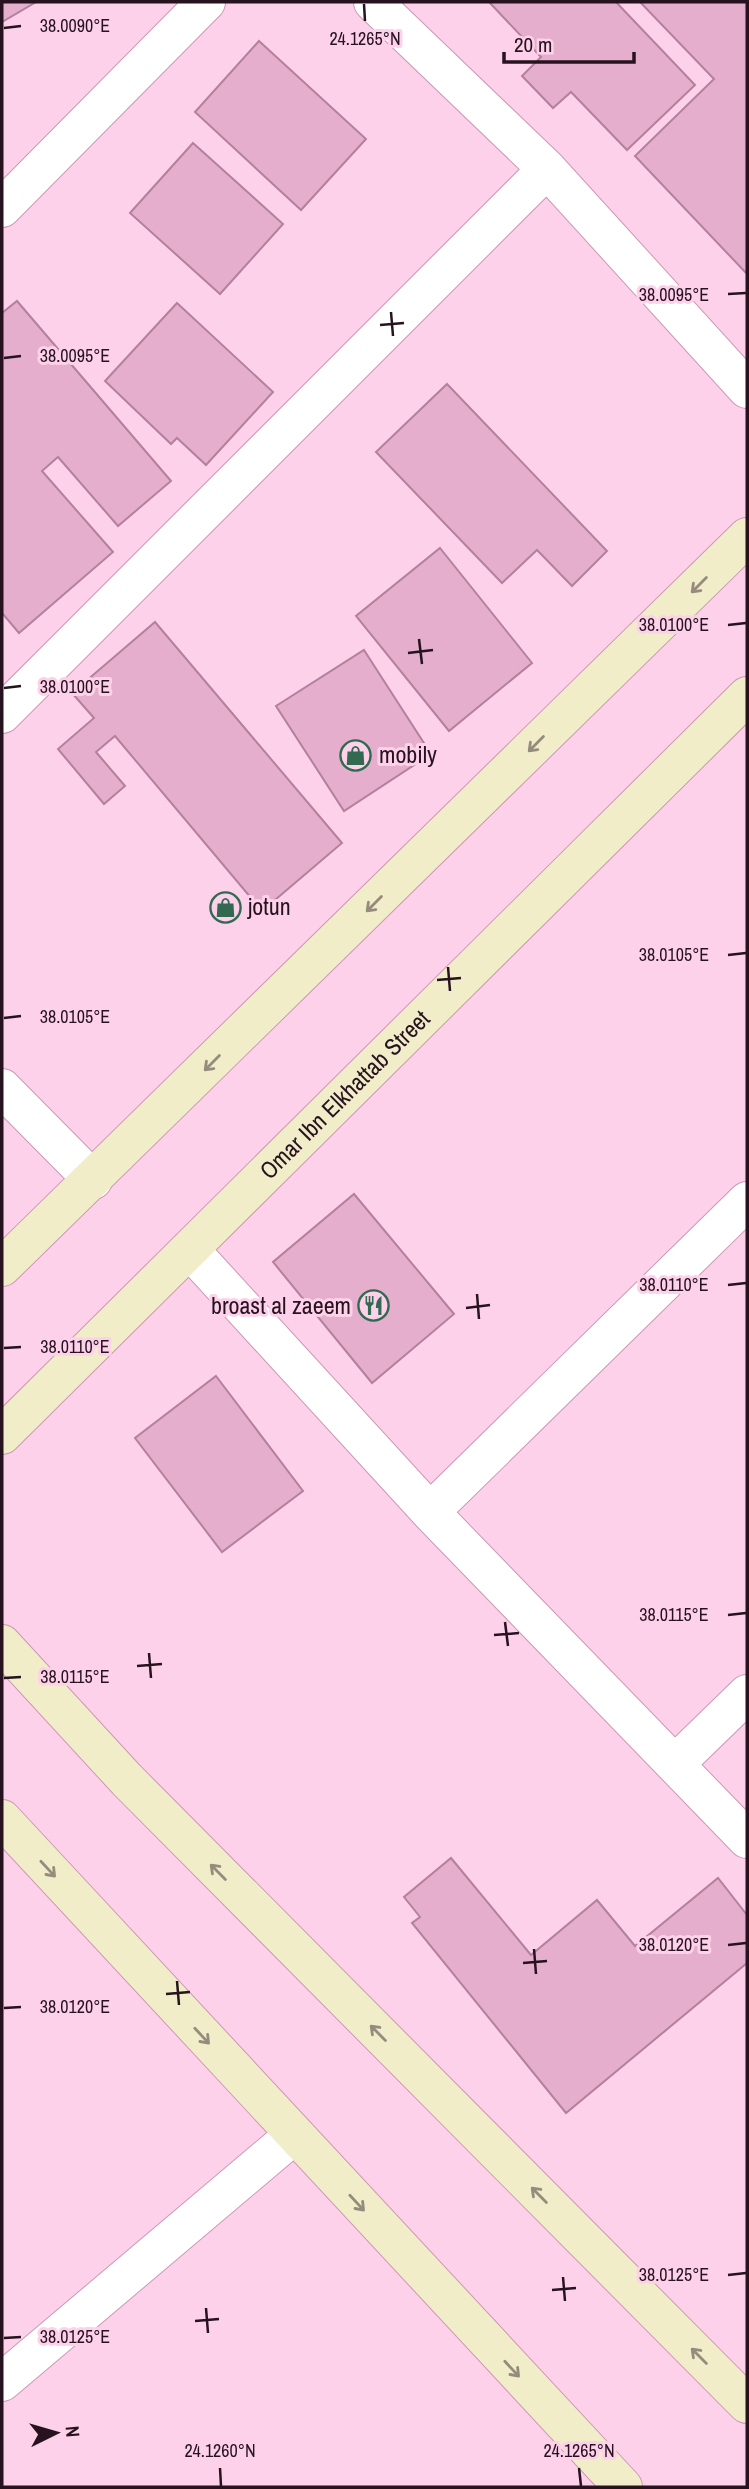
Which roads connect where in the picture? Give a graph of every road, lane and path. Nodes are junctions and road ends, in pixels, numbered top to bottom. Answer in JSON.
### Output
{"nodes":[{"id":1,"x":206,"y":2,"type":"edge"},
{"id":2,"x":373,"y":2,"type":"edge"},
{"id":3,"x":547,"y":169,"type":"junction"},
{"id":4,"x":2,"y":208,"type":"edge"},
{"id":5,"x":747,"y":389,"type":"edge"},
{"id":6,"x":747,"y":537,"type":"edge"},
{"id":7,"x":747,"y":696,"type":"edge"},
{"id":8,"x":2,"y":714,"type":"edge"},
{"id":9,"x":2,"y":1088,"type":"edge"},
{"id":10,"x":93,"y":1180,"type":"junction"},
{"id":11,"x":747,"y":1201,"type":"edge"},
{"id":12,"x":190,"y":1250,"type":"junction"},
{"id":13,"x":2,"y":1267,"type":"edge"},
{"id":14,"x":2,"y":1435,"type":"edge"},
{"id":15,"x":430,"y":1512,"type":"junction"},
{"id":16,"x":2,"y":1644,"type":"edge"},
{"id":17,"x":747,"y":1695,"type":"edge"},
{"id":18,"x":675,"y":1764,"type":"junction"},
{"id":19,"x":2,"y":1819,"type":"edge"},
{"id":20,"x":747,"y":1839,"type":"edge"},
{"id":21,"x":294,"y":2135,"type":"junction"},
{"id":22,"x":2,"y":2382,"type":"edge"},
{"id":23,"x":747,"y":2404,"type":"edge"},
{"id":24,"x":623,"y":2487,"type":"edge"}],
"edges":[{"from":1,"to":4,"type":"street"},
{"from":2,"to":3,"type":"street"},
{"from":3,"to":5,"type":"street"},
{"from":3,"to":8,"type":"street"},
{"from":6,"to":10,"type":"street","one_way":true},
{"from":7,"to":12,"type":"street","name":"Omar Ibn Elkhattab Street"},
{"from":9,"to":10,"type":"street"},
{"from":10,"to":13,"type":"street"},
{"from":11,"to":15,"type":"street"},
{"from":12,"to":14,"type":"street","name":"Omar Ibn Elkhattab Street"},
{"from":12,"to":15,"type":"street"},
{"from":15,"to":18,"type":"street"},
{"from":23,"to":16,"type":"street","one_way":true},
{"from":17,"to":18,"type":"street"},
{"from":18,"to":20,"type":"street"},
{"from":19,"to":21,"type":"street","one_way":true},
{"from":21,"to":22,"type":"street"},
{"from":21,"to":24,"type":"street","one_way":true}]}
